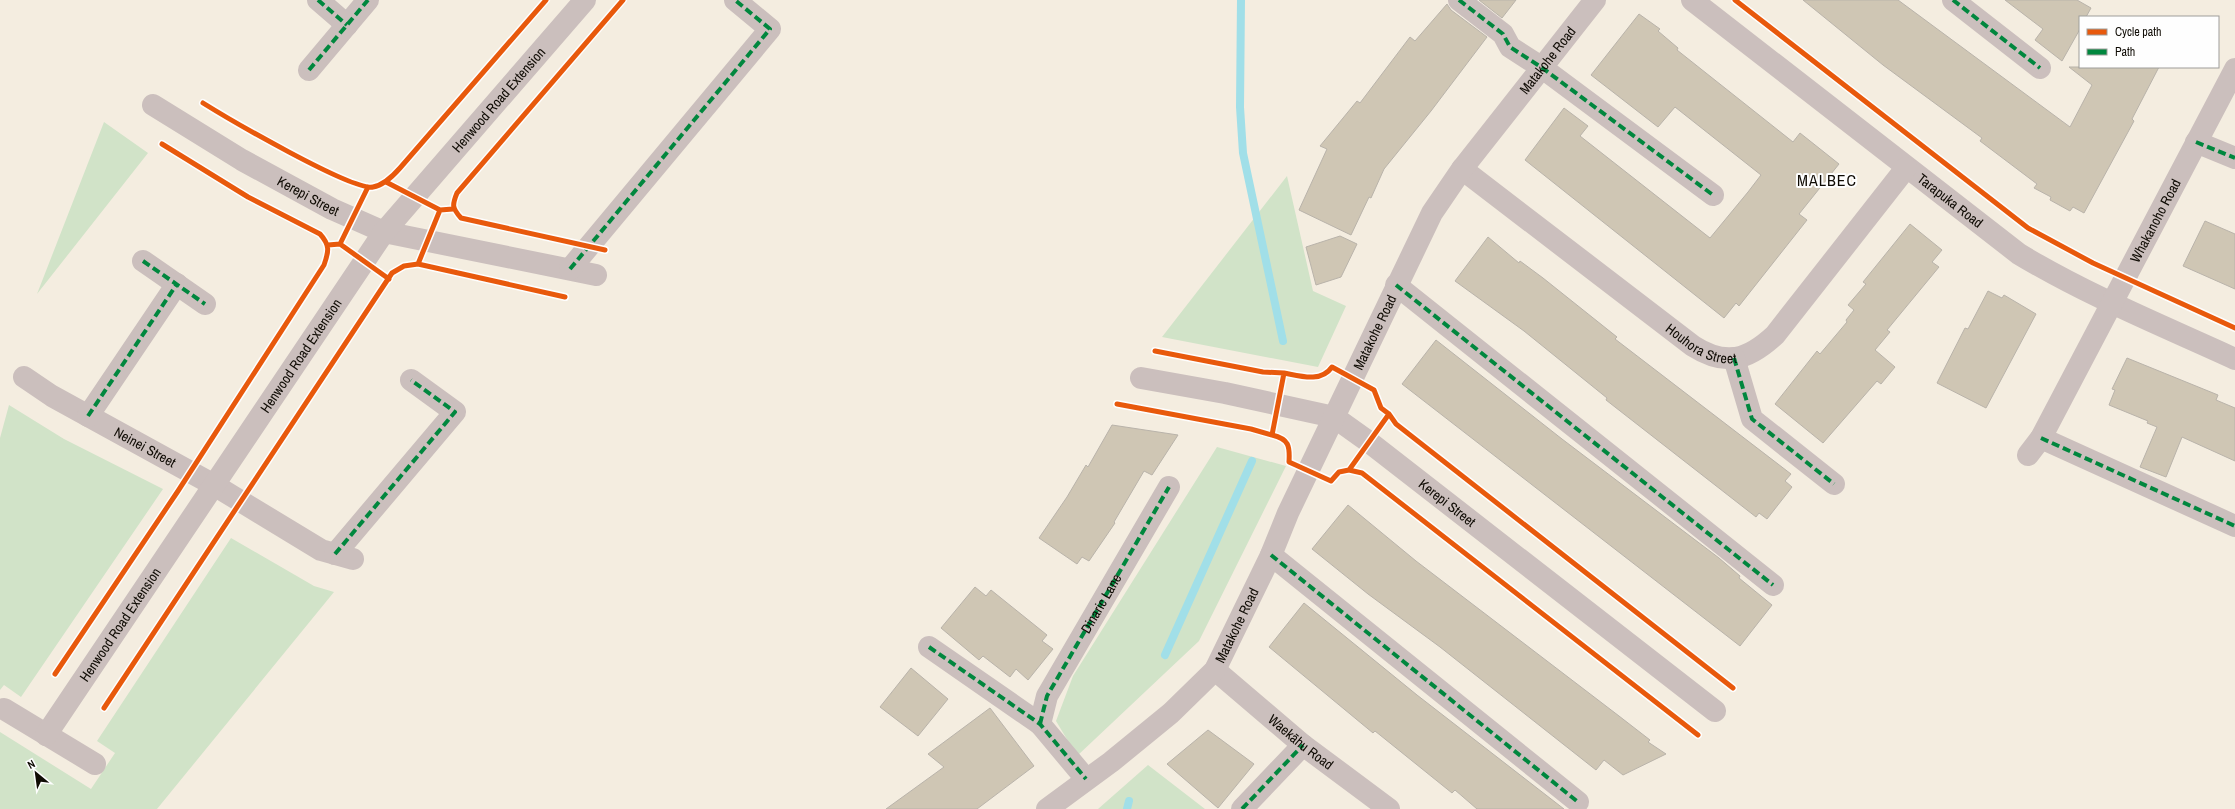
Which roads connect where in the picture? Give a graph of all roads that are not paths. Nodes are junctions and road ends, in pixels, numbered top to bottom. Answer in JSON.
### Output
{"nodes":[{"id":1,"x":318,"y":0,"type":"edge"},
{"id":2,"x":368,"y":0,"type":"edge"},
{"id":3,"x":585,"y":0,"type":"edge"},
{"id":4,"x":735,"y":0,"type":"edge"},
{"id":5,"x":1459,"y":0,"type":"edge"},
{"id":6,"x":1595,"y":0,"type":"edge"},
{"id":7,"x":1692,"y":0,"type":"edge"},
{"id":8,"x":1953,"y":0,"type":"edge"},
{"id":9,"x":347,"y":25,"type":"junction"},
{"id":10,"x":1542,"y":68,"type":"junction"},
{"id":11,"x":2040,"y":68,"type":"dead end"},
{"id":12,"x":2235,"y":69,"type":"edge"},
{"id":13,"x":309,"y":70,"type":"dead end"},
{"id":14,"x":153,"y":105,"type":"dead end"},
{"id":15,"x":2196,"y":142,"type":"junction"},
{"id":16,"x":2235,"y":158,"type":"edge"},
{"id":17,"x":1906,"y":168,"type":"junction"},
{"id":18,"x":1462,"y":169,"type":"junction"},
{"id":19,"x":1713,"y":195,"type":"dead end"},
{"id":20,"x":384,"y":232,"type":"junction"},
{"id":21,"x":142,"y":261,"type":"dead end"},
{"id":22,"x":570,"y":269,"type":"junction"},
{"id":23,"x":596,"y":274,"type":"dead end"},
{"id":24,"x":176,"y":284,"type":"junction"},
{"id":25,"x":1396,"y":285,"type":"junction"},
{"id":26,"x":2112,"y":302,"type":"junction"},
{"id":27,"x":205,"y":304,"type":"dead end"},
{"id":28,"x":1734,"y":358,"type":"junction"},
{"id":29,"x":2235,"y":359,"type":"edge"},
{"id":30,"x":24,"y":377,"type":"dead end"},
{"id":31,"x":1141,"y":378,"type":"dead end"},
{"id":32,"x":411,"y":380,"type":"dead end"},
{"id":33,"x":88,"y":416,"type":"junction"},
{"id":34,"x":1334,"y":417,"type":"junction"},
{"id":35,"x":2041,"y":438,"type":"junction"},
{"id":36,"x":2028,"y":455,"type":"dead end"},
{"id":37,"x":1834,"y":484,"type":"dead end"},
{"id":38,"x":214,"y":485,"type":"junction"},
{"id":39,"x":1169,"y":487,"type":"dead end"},
{"id":40,"x":2235,"y":526,"type":"edge"},
{"id":41,"x":1271,"y":555,"type":"junction"},
{"id":42,"x":1773,"y":585,"type":"dead end"},
{"id":43,"x":929,"y":647,"type":"dead end"},
{"id":44,"x":1215,"y":670,"type":"junction"},
{"id":45,"x":4,"y":709,"type":"dead end"},
{"id":46,"x":1715,"y":711,"type":"dead end"},
{"id":47,"x":1040,"y":724,"type":"junction"},
{"id":48,"x":46,"y":734,"type":"junction"},
{"id":49,"x":1304,"y":745,"type":"junction"},
{"id":50,"x":95,"y":764,"type":"dead end"},
{"id":51,"x":1086,"y":779,"type":"junction"},
{"id":52,"x":1578,"y":802,"type":"dead end"},
{"id":53,"x":1047,"y":809,"type":"edge"},
{"id":54,"x":1242,"y":809,"type":"edge"},
{"id":55,"x":1389,"y":809,"type":"edge"}],
"edges":[{"from":1,"to":9,"type":"street"},
{"from":2,"to":9,"type":"street"},
{"from":3,"to":20,"type":"street","name":"Henwood Road Extension"},
{"from":4,"to":22,"type":"street"},
{"from":5,"to":10,"type":"street"},
{"from":6,"to":10,"type":"street","name":"Matakohe Road"},
{"from":7,"to":17,"type":"street","name":"Tarapuka Road"},
{"from":8,"to":11,"type":"street"},
{"from":9,"to":13,"type":"street"},
{"from":10,"to":18,"type":"street","name":"Matakohe Road"},
{"from":10,"to":19,"type":"street"},
{"from":12,"to":15,"type":"street","name":"Whakanoho Road"},
{"from":14,"to":20,"type":"street","name":"Kerepi Street"},
{"from":15,"to":16,"type":"street"},
{"from":15,"to":26,"type":"street","name":"Whakanoho Road"},
{"from":17,"to":26,"type":"street","name":"Tarapuka Road"},
{"from":17,"to":28,"type":"street","name":"Houhora Street"},
{"from":18,"to":25,"type":"street","name":"Matakohe Road"},
{"from":18,"to":28,"type":"street","name":"Houhora Street"},
{"from":20,"to":22,"type":"street","name":"Kerepi Street"},
{"from":20,"to":38,"type":"street","name":"Henwood Road Extension"},
{"from":21,"to":24,"type":"street"},
{"from":22,"to":23,"type":"street","name":"Kerepi Street"},
{"from":24,"to":27,"type":"street"},
{"from":24,"to":33,"type":"street"},
{"from":25,"to":34,"type":"street","name":"Matakohe Road"},
{"from":25,"to":42,"type":"street"},
{"from":26,"to":29,"type":"street","name":"Tarapuka Road"},
{"from":26,"to":35,"type":"street","name":"Whakanoho Road"},
{"from":28,"to":37,"type":"street"},
{"from":30,"to":33,"type":"street","name":"Neinei Street"},
{"from":31,"to":34,"type":"street","name":"Kerepi Street"},
{"from":32,"to":38,"type":"street","name":"Neinei Street"},
{"from":33,"to":38,"type":"street","name":"Neinei Street"},
{"from":34,"to":41,"type":"street","name":"Matakohe Road"},
{"from":34,"to":46,"type":"street","name":"Kerepi Street"},
{"from":35,"to":36,"type":"street","name":"Whakanoho Road"},
{"from":35,"to":40,"type":"street"},
{"from":38,"to":48,"type":"street","name":"Henwood Road Extension"},
{"from":39,"to":47,"type":"street","name":"Dinaric Lane"},
{"from":41,"to":44,"type":"street","name":"Matakohe Road"},
{"from":41,"to":52,"type":"street"},
{"from":43,"to":47,"type":"street"},
{"from":44,"to":49,"type":"street","name":"Waekāhu Road"},
{"from":44,"to":51,"type":"street","name":"Matakohe Road"},
{"from":45,"to":48,"type":"street"},
{"from":47,"to":51,"type":"street"},
{"from":48,"to":50,"type":"street"},
{"from":49,"to":54,"type":"street"},
{"from":49,"to":55,"type":"street","name":"Waekāhu Road"},
{"from":51,"to":53,"type":"street","name":"Matakohe Road"}]}
